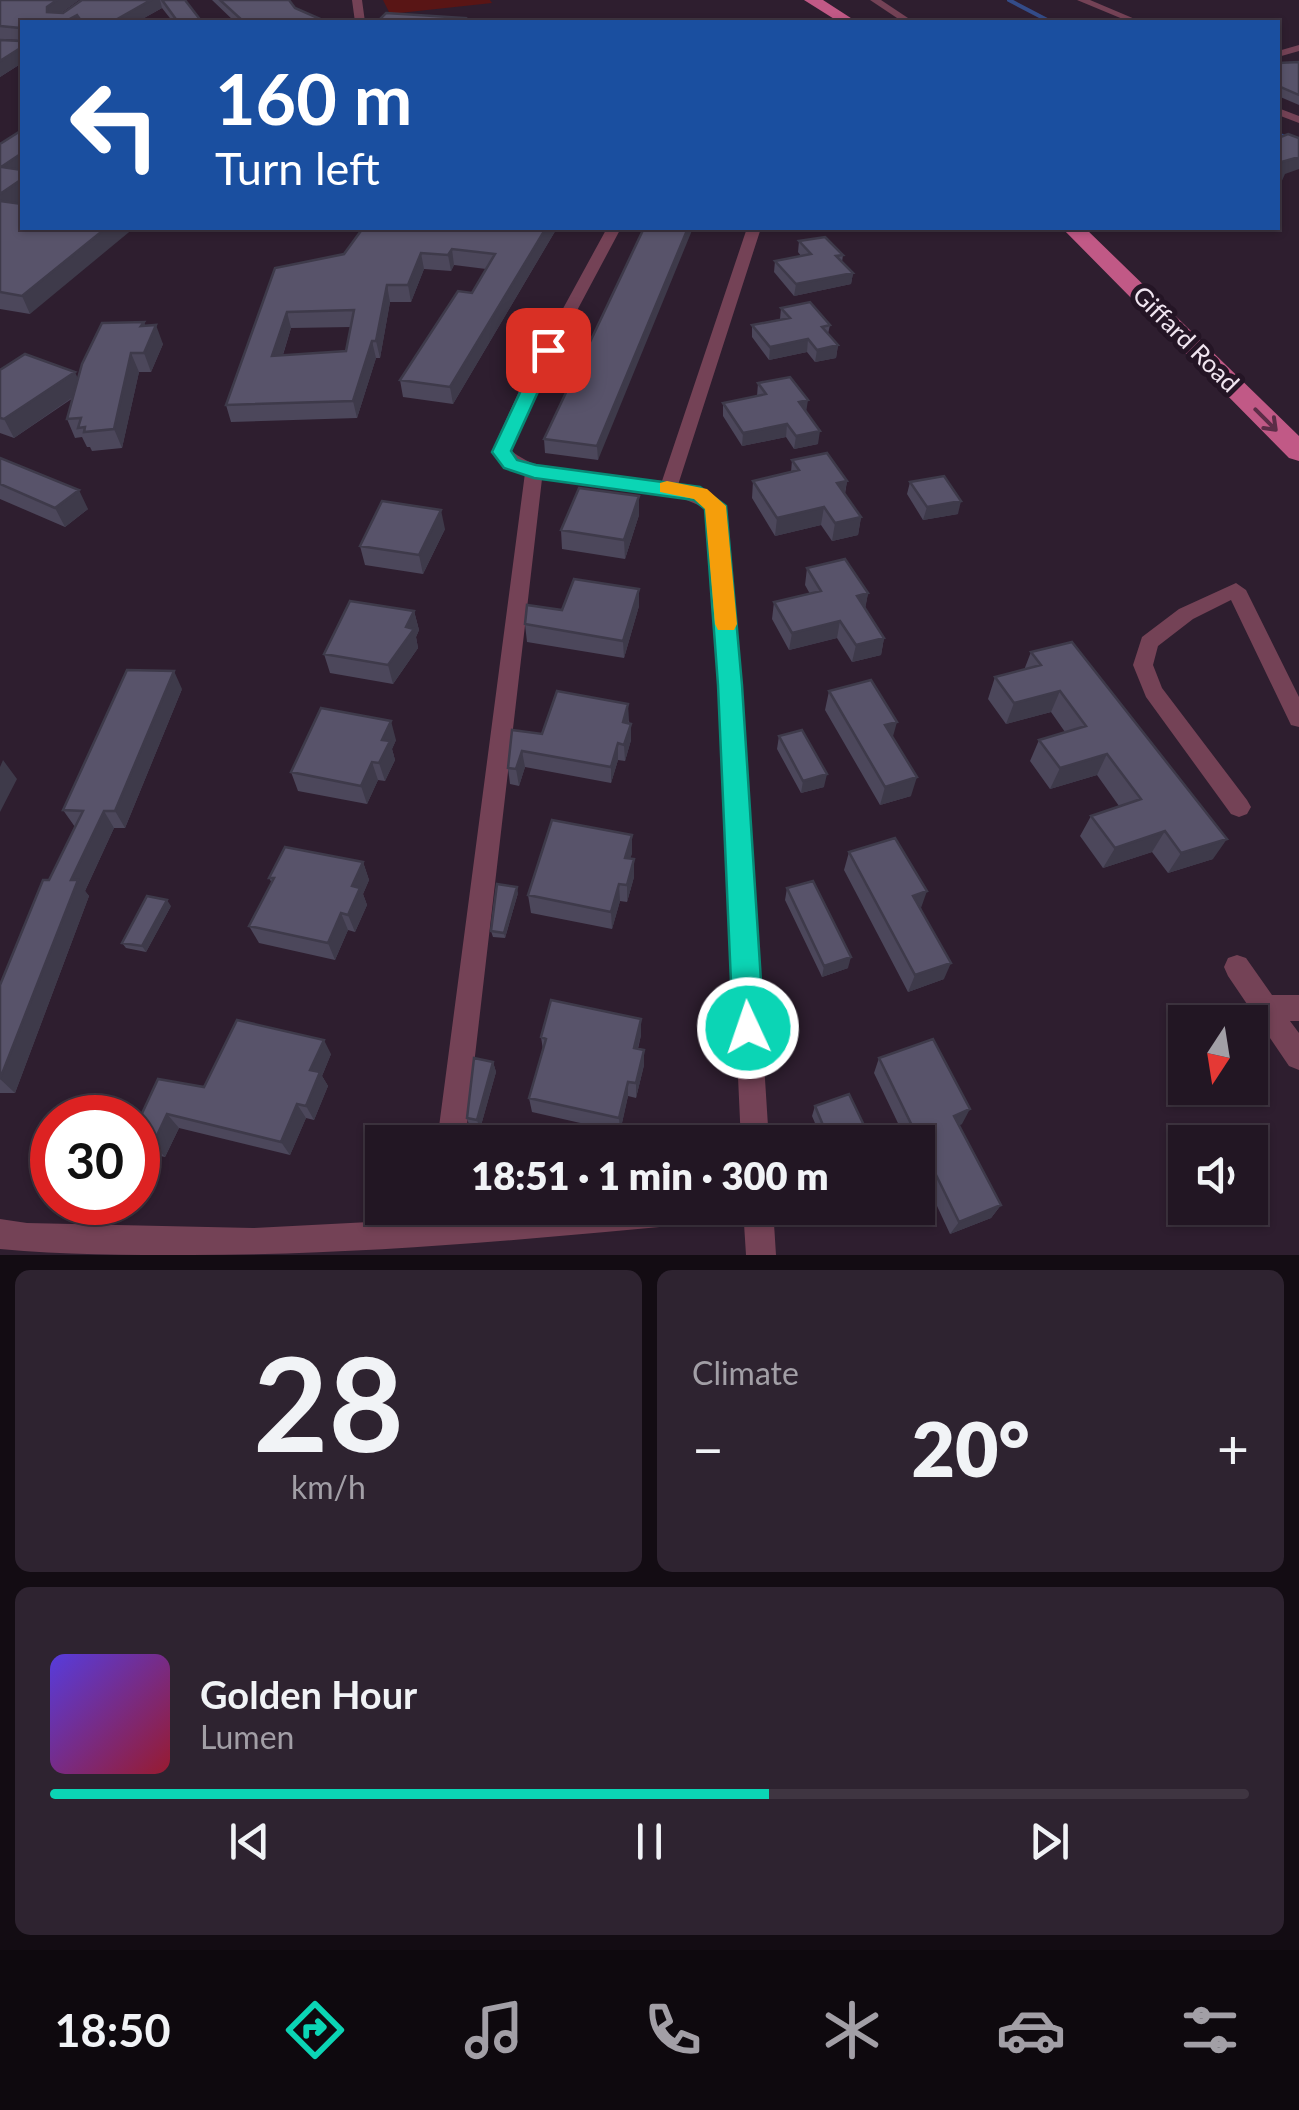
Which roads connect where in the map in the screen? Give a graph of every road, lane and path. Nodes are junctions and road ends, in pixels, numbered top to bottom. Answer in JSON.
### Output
{"nodes":[{"id":1,"x":812,"y":0,"type":"edge"},
{"id":2,"x":834,"y":0,"type":"edge"},
{"id":3,"x":875,"y":0,"type":"edge"},
{"id":4,"x":1082,"y":0,"type":"edge"},
{"id":5,"x":905,"y":19,"type":"edge"},
{"id":6,"x":846,"y":20,"type":"edge"},
{"id":7,"x":867,"y":20,"type":"edge"},
{"id":8,"x":1132,"y":20,"type":"edge"},
{"id":9,"x":613,"y":230,"type":"edge"},
{"id":10,"x":753,"y":230,"type":"edge"},
{"id":11,"x":1075,"y":230,"type":"edge"},
{"id":12,"x":1102,"y":230,"type":"edge"},
{"id":13,"x":1299,"y":420,"type":"edge"},
{"id":14,"x":1299,"y":452,"type":"edge"},
{"id":15,"x":534,"y":472,"type":"junction"},
{"id":16,"x":668,"y":488,"type":"junction"},
{"id":17,"x":1299,"y":718,"type":"edge"},
{"id":18,"x":1239,"y":807,"type":"dead end"},
{"id":19,"x":1236,"y":968,"type":"dead end"},
{"id":20,"x":1264,"y":1005,"type":"edge"},
{"id":21,"x":1268,"y":1008,"type":"edge"},
{"id":22,"x":1299,"y":1008,"type":"edge"},
{"id":23,"x":1268,"y":1011,"type":"edge"},
{"id":24,"x":1299,"y":1056,"type":"edge"},
{"id":25,"x":453,"y":1125,"type":"edge"},
{"id":26,"x":754,"y":1125,"type":"edge"},
{"id":27,"x":400,"y":1225,"type":"edge"},
{"id":28,"x":759,"y":1225,"type":"edge"},
{"id":29,"x":0,"y":1234,"type":"edge"},
{"id":30,"x":760,"y":1255,"type":"edge"}],
"edges":[{"from":1,"to":6,"type":"main road"},
{"from":2,"to":7,"type":"main road"},
{"from":3,"to":5,"type":"street"},
{"from":4,"to":8,"type":"street"},
{"from":9,"to":15,"type":"street"},
{"from":10,"to":16,"type":"street"},
{"from":11,"to":14,"type":"main road","name":"Giffard Road","one_way":true},
{"from":12,"to":13,"type":"main road","name":"Giffard Road"},
{"from":15,"to":16,"type":"street"},
{"from":15,"to":25,"type":"street"},
{"from":16,"to":26,"type":"street"},
{"from":17,"to":18,"type":"street"},
{"from":19,"to":20,"type":"street"},
{"from":21,"to":22,"type":"street"},
{"from":23,"to":24,"type":"street"},
{"from":27,"to":29,"type":"street"},
{"from":28,"to":30,"type":"street"}]}
